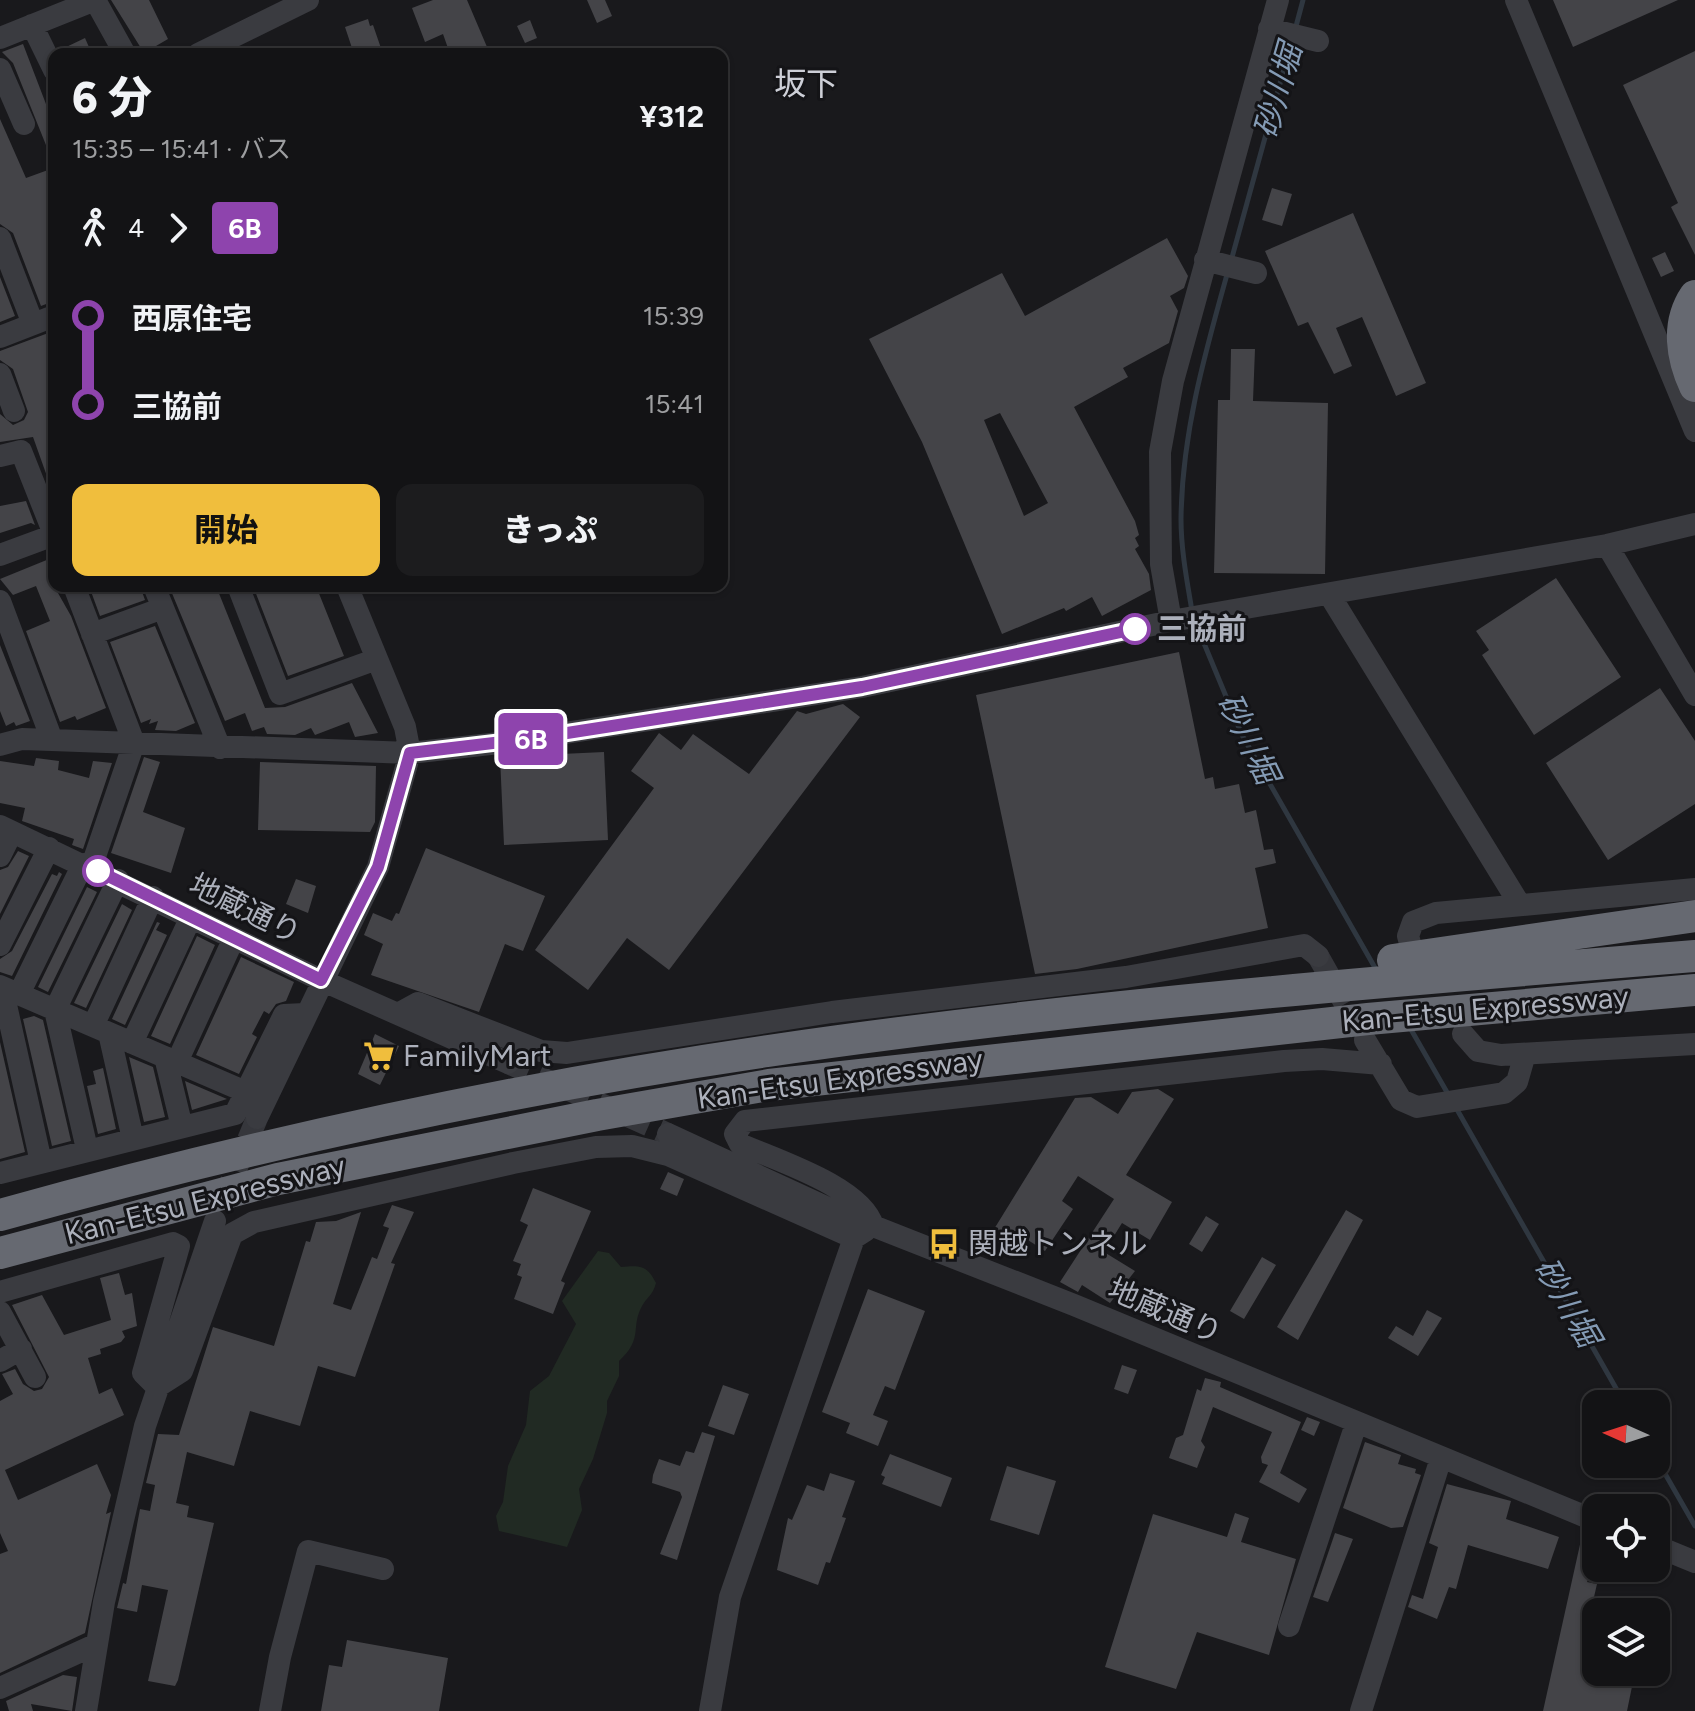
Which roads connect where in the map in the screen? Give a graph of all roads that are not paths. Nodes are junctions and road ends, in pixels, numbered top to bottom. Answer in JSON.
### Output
{"nodes":[{"id":1,"x":95,"y":0,"type":"edge"},
{"id":2,"x":308,"y":0,"type":"edge"},
{"id":3,"x":1278,"y":0,"type":"edge"},
{"id":4,"x":1516,"y":0,"type":"edge"},
{"id":5,"x":32,"y":25,"type":"junction"},
{"id":6,"x":1272,"y":30,"type":"junction"},
{"id":7,"x":0,"y":38,"type":"edge"},
{"id":8,"x":1313,"y":40,"type":"dead end"},
{"id":9,"x":122,"y":48,"type":"edge"},
{"id":10,"x":210,"y":48,"type":"edge"},
{"id":11,"x":48,"y":58,"type":"edge"},
{"id":12,"x":0,"y":69,"type":"edge"},
{"id":13,"x":24,"y":124,"type":"dead end"},
{"id":14,"x":0,"y":238,"type":"edge"},
{"id":15,"x":1209,"y":261,"type":"junction"},
{"id":16,"x":1252,"y":272,"type":"dead end"},
{"id":17,"x":1695,"y":296,"type":"edge"},
{"id":18,"x":48,"y":321,"type":"edge"},
{"id":19,"x":0,"y":337,"type":"edge"},
{"id":20,"x":0,"y":374,"type":"edge"},
{"id":21,"x":1695,"y":386,"type":"edge"},
{"id":22,"x":14,"y":411,"type":"dead end"},
{"id":23,"x":1695,"y":431,"type":"edge"},
{"id":24,"x":0,"y":456,"type":"edge"},
{"id":25,"x":48,"y":520,"type":"edge"},
{"id":26,"x":1695,"y":524,"type":"edge"},
{"id":27,"x":48,"y":537,"type":"edge"},
{"id":28,"x":1607,"y":545,"type":"junction"},
{"id":29,"x":0,"y":555,"type":"edge"},
{"id":30,"x":76,"y":592,"type":"edge"},
{"id":31,"x":156,"y":592,"type":"edge"},
{"id":32,"x":240,"y":592,"type":"edge"},
{"id":33,"x":349,"y":592,"type":"edge"},
{"id":34,"x":1329,"y":594,"type":"junction"},
{"id":35,"x":0,"y":601,"type":"edge"},
{"id":36,"x":163,"y":608,"type":"junction"},
{"id":37,"x":1174,"y":620,"type":"junction"},
{"id":38,"x":92,"y":634,"type":"junction"},
{"id":39,"x":377,"y":659,"type":"junction"},
{"id":40,"x":1695,"y":695,"type":"edge"},
{"id":41,"x":52,"y":740,"type":"junction"},
{"id":42,"x":134,"y":743,"type":"junction"},
{"id":43,"x":0,"y":745,"type":"edge"},
{"id":44,"x":220,"y":748,"type":"junction"},
{"id":45,"x":410,"y":753,"type":"junction"},
{"id":46,"x":6,"y":829,"type":"edge"},
{"id":47,"x":49,"y":848,"type":"junction"},
{"id":48,"x":0,"y":856,"type":"edge"},
{"id":49,"x":87,"y":866,"type":"junction"},
{"id":50,"x":118,"y":880,"type":"junction"},
{"id":51,"x":1695,"y":889,"type":"edge"},
{"id":52,"x":153,"y":897,"type":"junction"},
{"id":53,"x":1520,"y":905,"type":"junction"},
{"id":54,"x":1695,"y":916,"type":"edge"},
{"id":55,"x":191,"y":917,"type":"junction"},
{"id":56,"x":234,"y":938,"type":"junction"},
{"id":57,"x":0,"y":945,"type":"edge"},
{"id":58,"x":1695,"y":956,"type":"edge"},
{"id":59,"x":1413,"y":960,"type":"junction"},
{"id":60,"x":1334,"y":970,"type":"junction"},
{"id":61,"x":321,"y":980,"type":"junction"},
{"id":62,"x":7,"y":989,"type":"edge"},
{"id":63,"x":1695,"y":990,"type":"edge"},
{"id":64,"x":1553,"y":1002,"type":"junction"},
{"id":65,"x":1695,"y":1006,"type":"edge"},
{"id":66,"x":55,"y":1010,"type":"junction"},
{"id":67,"x":305,"y":1014,"type":"junction"},
{"id":68,"x":398,"y":1014,"type":"junction"},
{"id":69,"x":1452,"y":1023,"type":"junction"},
{"id":70,"x":1367,"y":1029,"type":"junction"},
{"id":71,"x":101,"y":1030,"type":"junction"},
{"id":72,"x":132,"y":1043,"type":"junction"},
{"id":73,"x":1695,"y":1044,"type":"edge"},
{"id":74,"x":1525,"y":1054,"type":"junction"},
{"id":75,"x":171,"y":1060,"type":"junction"},
{"id":76,"x":508,"y":1063,"type":"tunnel mouth"},
{"id":77,"x":1381,"y":1064,"type":"junction"},
{"id":78,"x":246,"y":1092,"type":"junction"},
{"id":79,"x":257,"y":1118,"type":"tunnel mouth"},
{"id":80,"x":182,"y":1127,"type":"junction"},
{"id":81,"x":668,"y":1134,"type":"tunnel mouth"},
{"id":82,"x":133,"y":1139,"type":"junction"},
{"id":83,"x":87,"y":1149,"type":"junction"},
{"id":84,"x":41,"y":1162,"type":"junction"},
{"id":85,"x":0,"y":1173,"type":"edge"},
{"id":86,"x":0,"y":1215,"type":"edge"},
{"id":87,"x":215,"y":1221,"type":"tunnel mouth"},
{"id":88,"x":864,"y":1232,"type":"junction"},
{"id":89,"x":0,"y":1253,"type":"edge"},
{"id":90,"x":0,"y":1292,"type":"edge"},
{"id":91,"x":0,"y":1312,"type":"edge"},
{"id":92,"x":21,"y":1349,"type":"junction"},
{"id":93,"x":0,"y":1361,"type":"edge"},
{"id":94,"x":35,"y":1377,"type":"dead end"},
{"id":95,"x":157,"y":1387,"type":"junction"},
{"id":96,"x":1356,"y":1424,"type":"junction"},
{"id":97,"x":1441,"y":1458,"type":"junction"},
{"id":98,"x":1582,"y":1515,"type":"edge"},
{"id":99,"x":1670,"y":1552,"type":"edge"},
{"id":100,"x":1695,"y":1562,"type":"edge"},
{"id":101,"x":383,"y":1569,"type":"dead end"},
{"id":102,"x":1289,"y":1626,"type":"dead end"},
{"id":103,"x":97,"y":1644,"type":"junction"},
{"id":104,"x":0,"y":1688,"type":"edge"},
{"id":105,"x":86,"y":1711,"type":"edge"},
{"id":106,"x":270,"y":1711,"type":"edge"},
{"id":107,"x":710,"y":1711,"type":"edge"},
{"id":108,"x":1361,"y":1711,"type":"edge"}],
"edges":[{"from":1,"to":5,"type":"street"},
{"from":1,"to":9,"type":"street"},
{"from":2,"to":10,"type":"street"},
{"from":3,"to":6,"type":"street"},
{"from":4,"to":23,"type":"street"},
{"from":5,"to":7,"type":"street"},
{"from":5,"to":11,"type":"street"},
{"from":6,"to":8,"type":"street"},
{"from":6,"to":15,"type":"street"},
{"from":12,"to":13,"type":"street"},
{"from":14,"to":18,"type":"street"},
{"from":15,"to":16,"type":"street"},
{"from":15,"to":37,"type":"street"},
{"from":17,"to":21,"type":"highway"},
{"from":18,"to":19,"type":"street"},
{"from":20,"to":22,"type":"street"},
{"from":24,"to":25,"type":"street"},
{"from":26,"to":28,"type":"street"},
{"from":27,"to":29,"type":"street"},
{"from":28,"to":34,"type":"street"},
{"from":28,"to":40,"type":"street"},
{"from":30,"to":38,"type":"street"},
{"from":31,"to":36,"type":"street"},
{"from":32,"to":39,"type":"street"},
{"from":33,"to":39,"type":"street"},
{"from":34,"to":37,"type":"street"},
{"from":34,"to":53,"type":"street"},
{"from":35,"to":41,"type":"street"},
{"from":36,"to":38,"type":"street"},
{"from":36,"to":44,"type":"street"},
{"from":37,"to":45,"type":"street"},
{"from":38,"to":42,"type":"street"},
{"from":39,"to":45,"type":"street"},
{"from":41,"to":42,"type":"street"},
{"from":41,"to":43,"type":"street"},
{"from":42,"to":44,"type":"street"},
{"from":42,"to":49,"type":"street"},
{"from":44,"to":45,"type":"street"},
{"from":45,"to":61,"type":"street"},
{"from":46,"to":47,"type":"street","name":"地蔵通り"},
{"from":46,"to":48,"type":"street"},
{"from":47,"to":49,"type":"street","name":"地蔵通り"},
{"from":47,"to":57,"type":"street"},
{"from":49,"to":50,"type":"street","name":"地蔵通り"},
{"from":49,"to":62,"type":"street"},
{"from":50,"to":52,"type":"street","name":"地蔵通り"},
{"from":50,"to":66,"type":"street"},
{"from":51,"to":53,"type":"street"},
{"from":52,"to":55,"type":"street","name":"地蔵通り"},
{"from":52,"to":71,"type":"street"},
{"from":53,"to":59,"type":"street"},
{"from":54,"to":59,"type":"highway"},
{"from":55,"to":56,"type":"street","name":"地蔵通り"},
{"from":55,"to":72,"type":"street"},
{"from":56,"to":61,"type":"street","name":"地蔵通り"},
{"from":56,"to":75,"type":"street"},
{"from":58,"to":59,"type":"highway","name":"Kan-Etsu Expressway"},
{"from":59,"to":60,"type":"highway","name":"Kan-Etsu Expressway"},
{"from":60,"to":68,"type":"street"},
{"from":60,"to":86,"type":"highway","name":"Kan-Etsu Expressway"},
{"from":61,"to":67,"type":"street"},
{"from":61,"to":68,"type":"street","name":"地蔵通り"},
{"from":62,"to":66,"type":"street"},
{"from":62,"to":84,"type":"street"},
{"from":63,"to":64,"type":"highway","name":"Kan-Etsu Expressway"},
{"from":64,"to":65,"type":"highway"},
{"from":64,"to":69,"type":"highway","name":"Kan-Etsu Expressway"},
{"from":66,"to":71,"type":"street"},
{"from":66,"to":83,"type":"street"},
{"from":67,"to":78,"type":"street"},
{"from":67,"to":79,"type":"street"},
{"from":68,"to":76,"type":"street","name":"地蔵通り"},
{"from":69,"to":70,"type":"highway","name":"Kan-Etsu Expressway"},
{"from":69,"to":74,"type":"street"},
{"from":70,"to":77,"type":"street"},
{"from":70,"to":89,"type":"highway","name":"Kan-Etsu Expressway"},
{"from":71,"to":72,"type":"street"},
{"from":71,"to":82,"type":"street"},
{"from":72,"to":75,"type":"street"},
{"from":73,"to":74,"type":"street"},
{"from":74,"to":77,"type":"street"},
{"from":75,"to":78,"type":"street"},
{"from":75,"to":80,"type":"street"},
{"from":77,"to":88,"type":"street"},
{"from":78,"to":80,"type":"street"},
{"from":80,"to":82,"type":"street"},
{"from":81,"to":88,"type":"street","name":"地蔵通り"},
{"from":82,"to":83,"type":"street"},
{"from":83,"to":84,"type":"street"},
{"from":84,"to":85,"type":"street"},
{"from":87,"to":95,"type":"street"},
{"from":88,"to":95,"type":"street"},
{"from":88,"to":96,"type":"street","name":"地蔵通り"},
{"from":88,"to":107,"type":"street"},
{"from":90,"to":95,"type":"street"},
{"from":91,"to":92,"type":"street"},
{"from":92,"to":93,"type":"street"},
{"from":92,"to":94,"type":"street"},
{"from":95,"to":103,"type":"street"},
{"from":96,"to":97,"type":"street","name":"地蔵通り"},
{"from":96,"to":102,"type":"street"},
{"from":97,"to":98,"type":"street","name":"地蔵通り"},
{"from":97,"to":108,"type":"street"},
{"from":99,"to":100,"type":"street"},
{"from":101,"to":106,"type":"street"},
{"from":103,"to":104,"type":"street"},
{"from":103,"to":105,"type":"street"}]}
